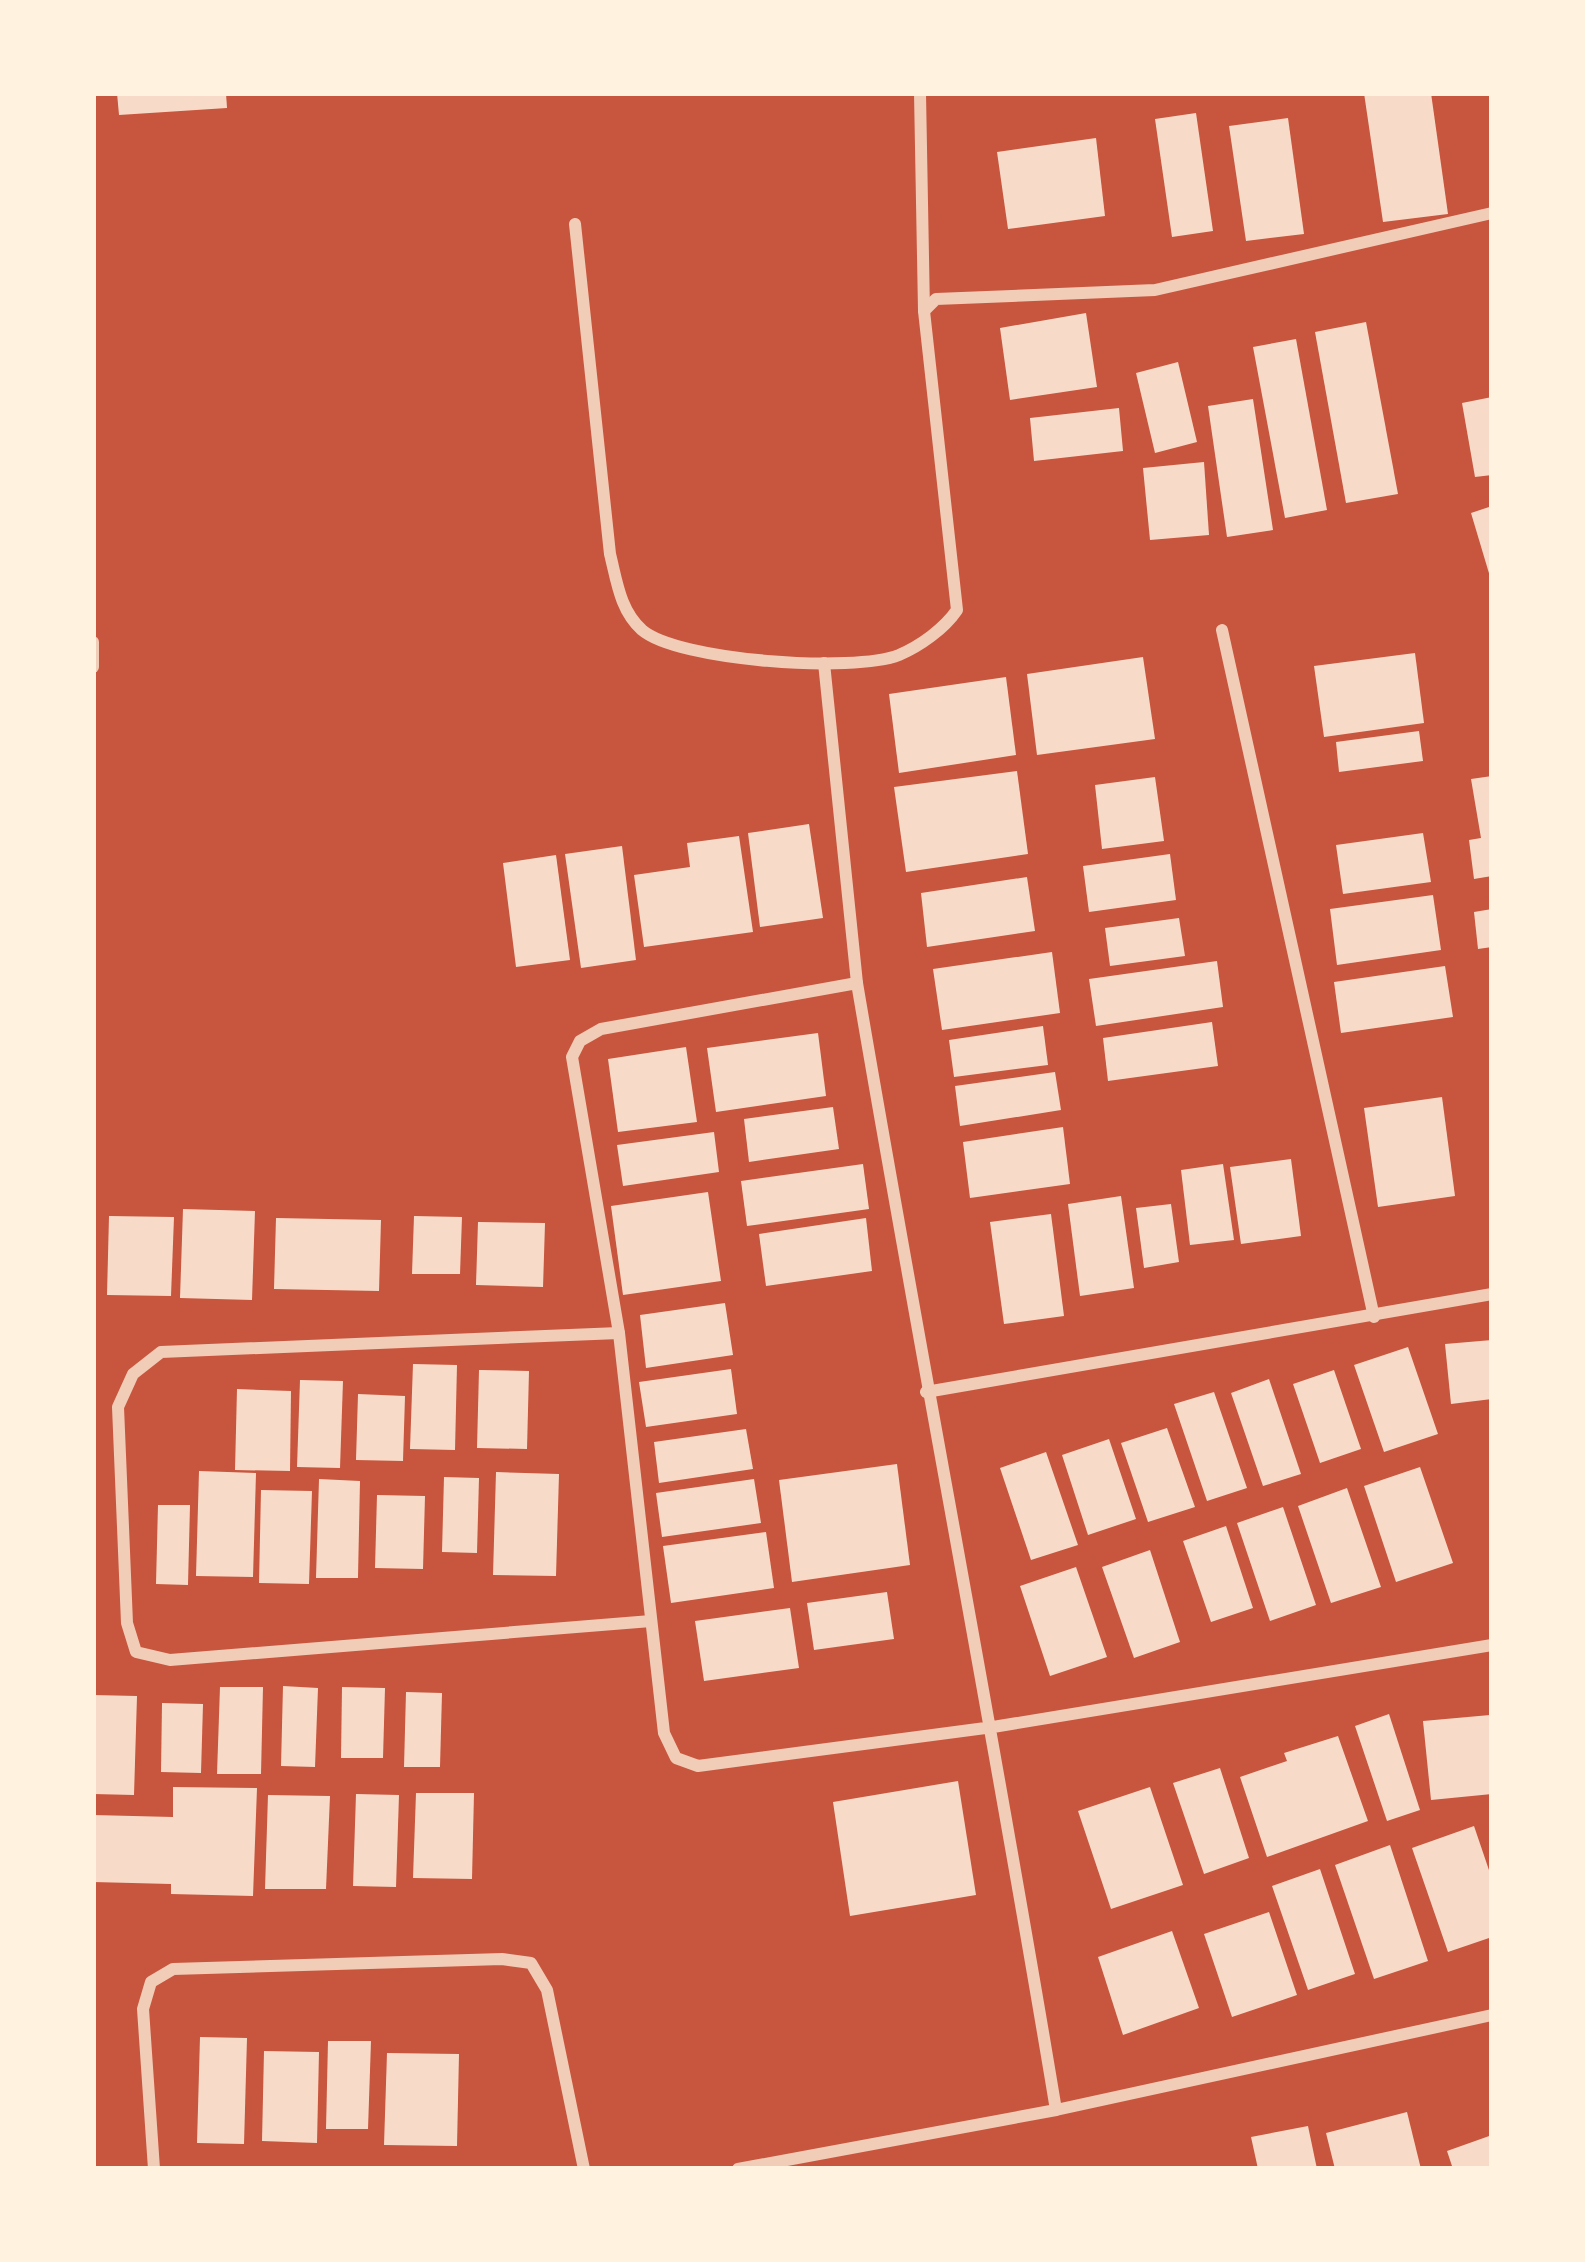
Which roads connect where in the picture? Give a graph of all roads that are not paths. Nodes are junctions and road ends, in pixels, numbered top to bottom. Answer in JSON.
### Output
{"nodes":[{"id":1,"x":920,"y":93,"type":"edge"},
{"id":2,"x":1492,"y":213,"type":"edge"},
{"id":3,"x":575,"y":224,"type":"dead end"},
{"id":4,"x":924,"y":311,"type":"junction"},
{"id":5,"x":1222,"y":630,"type":"dead end"},
{"id":6,"x":93,"y":642,"type":"edge"},
{"id":7,"x":824,"y":663,"type":"junction"},
{"id":8,"x":93,"y":667,"type":"edge"},
{"id":9,"x":857,"y":983,"type":"junction"},
{"id":10,"x":1492,"y":1294,"type":"edge"},
{"id":11,"x":1374,"y":1317,"type":"junction"},
{"id":12,"x":619,"y":1333,"type":"junction"},
{"id":13,"x":926,"y":1392,"type":"junction"},
{"id":14,"x":651,"y":1621,"type":"junction"},
{"id":15,"x":1492,"y":1645,"type":"edge"},
{"id":16,"x":993,"y":1727,"type":"junction"},
{"id":17,"x":1492,"y":2015,"type":"edge"},
{"id":18,"x":1057,"y":2110,"type":"junction"},
{"id":19,"x":154,"y":2169,"type":"edge"},
{"id":20,"x":584,"y":2169,"type":"edge"},
{"id":21,"x":738,"y":2169,"type":"edge"}],
"edges":[{"from":1,"to":4,"type":"street"},
{"from":2,"to":4,"type":"street"},
{"from":3,"to":7,"type":"street"},
{"from":4,"to":7,"type":"street"},
{"from":5,"to":11,"type":"street"},
{"from":6,"to":8,"type":"street"},
{"from":7,"to":9,"type":"street"},
{"from":9,"to":12,"type":"street"},
{"from":9,"to":13,"type":"street"},
{"from":10,"to":11,"type":"street"},
{"from":11,"to":13,"type":"street"},
{"from":12,"to":14,"type":"street"},
{"from":12,"to":14,"type":"street"},
{"from":13,"to":16,"type":"street"},
{"from":14,"to":16,"type":"street"},
{"from":15,"to":16,"type":"street"},
{"from":16,"to":18,"type":"street"},
{"from":17,"to":18,"type":"street"},
{"from":18,"to":21,"type":"street"},
{"from":19,"to":20,"type":"street"}]}
